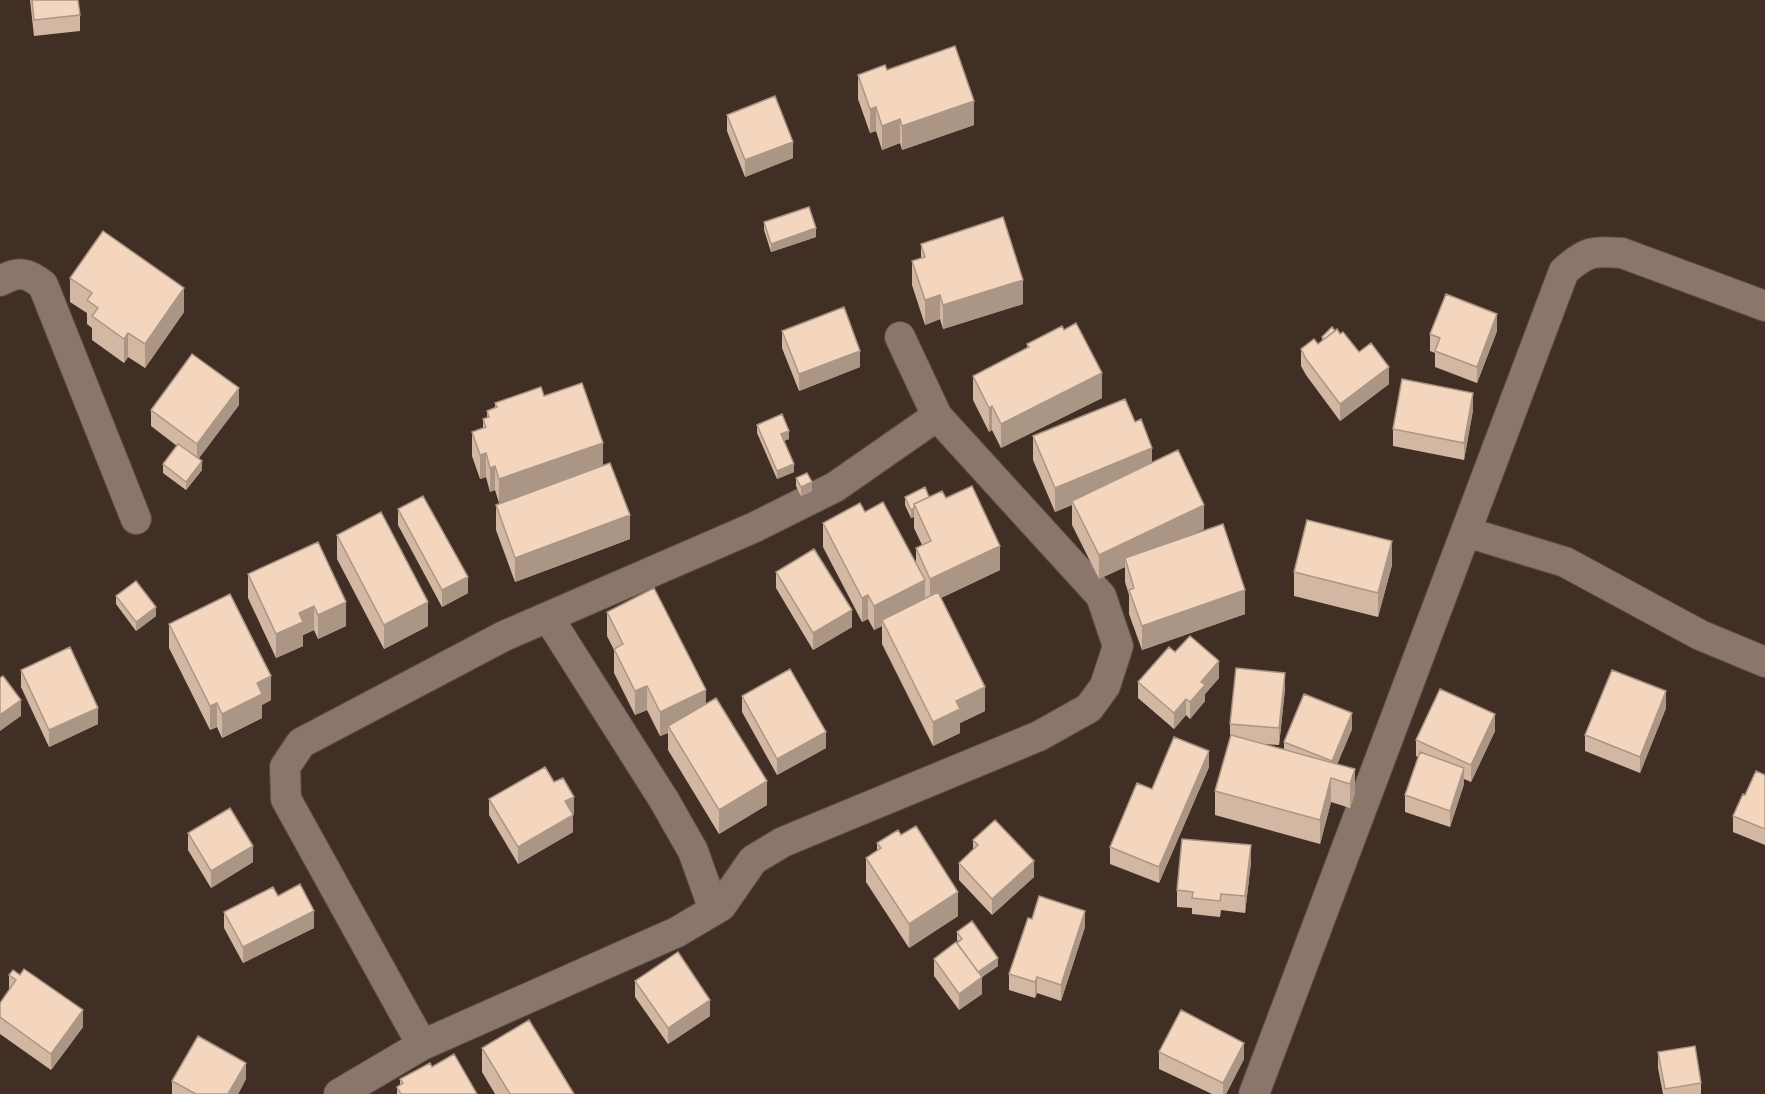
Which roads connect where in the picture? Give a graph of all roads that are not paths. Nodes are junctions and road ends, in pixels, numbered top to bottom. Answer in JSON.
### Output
{"nodes":[{"id":1,"x":0,"y":281,"type":"edge"},
{"id":2,"x":1765,"y":306,"type":"edge"},
{"id":3,"x":900,"y":337,"type":"dead end"},
{"id":4,"x":937,"y":416,"type":"junction"},
{"id":5,"x":136,"y":519,"type":"dead end"},
{"id":6,"x":1466,"y":532,"type":"junction"},
{"id":7,"x":548,"y":617,"type":"junction"},
{"id":8,"x":1765,"y":662,"type":"edge"},
{"id":9,"x":714,"y":910,"type":"junction"},
{"id":10,"x":422,"y":1045,"type":"junction"},
{"id":11,"x":339,"y":1094,"type":"edge"},
{"id":12,"x":1254,"y":1094,"type":"edge"}],
"edges":[{"from":1,"to":5,"type":"street"},
{"from":2,"to":6,"type":"street"},
{"from":3,"to":4,"type":"street"},
{"from":4,"to":7,"type":"street"},
{"from":4,"to":9,"type":"street"},
{"from":6,"to":8,"type":"street"},
{"from":6,"to":12,"type":"street"},
{"from":7,"to":9,"type":"street"},
{"from":7,"to":10,"type":"street"},
{"from":9,"to":10,"type":"street"},
{"from":10,"to":11,"type":"street"}]}
